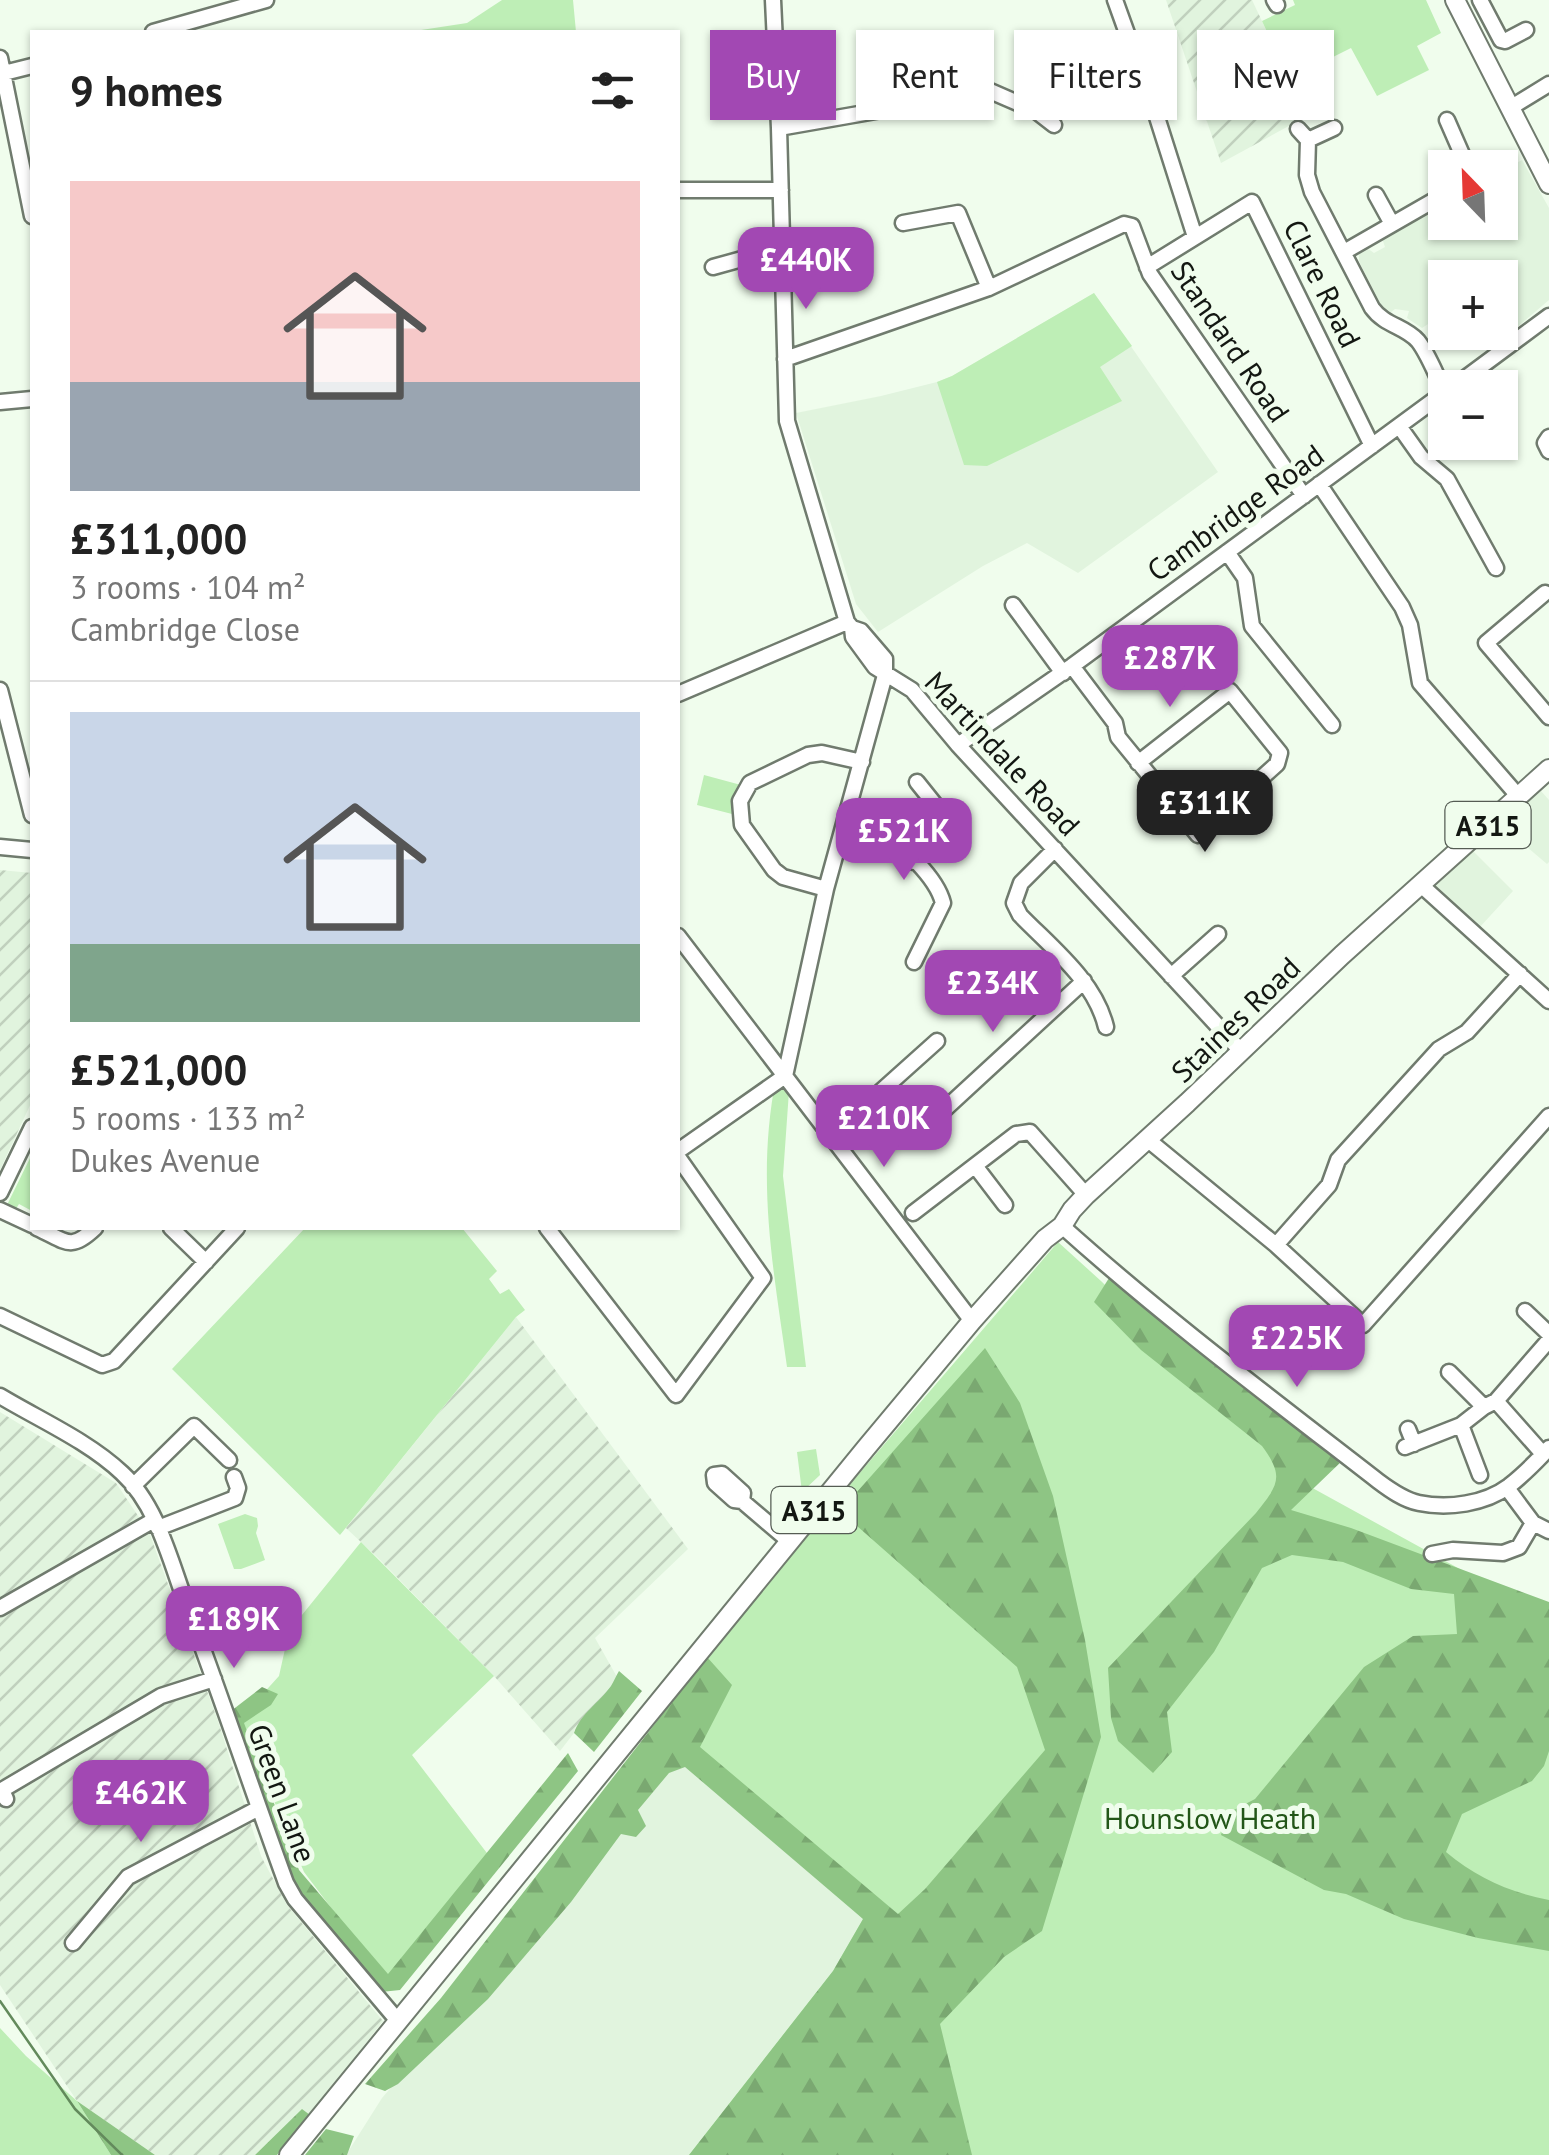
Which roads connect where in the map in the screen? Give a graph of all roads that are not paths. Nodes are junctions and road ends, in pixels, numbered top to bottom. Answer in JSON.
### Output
{"nodes":[{"id":1,"x":266,"y":0,"type":"edge"},
{"id":2,"x":772,"y":0,"type":"edge"},
{"id":3,"x":1116,"y":0,"type":"edge"},
{"id":4,"x":1455,"y":0,"type":"edge"},
{"id":5,"x":1480,"y":0,"type":"edge"},
{"id":6,"x":160,"y":30,"type":"edge"},
{"id":7,"x":1526,"y":30,"type":"dead end"},
{"id":8,"x":30,"y":66,"type":"edge"},
{"id":9,"x":1,"y":69,"type":"edge"},
{"id":10,"x":1549,"y":84,"type":"edge"},
{"id":11,"x":1510,"y":108,"type":"junction"},
{"id":12,"x":1446,"y":120,"type":"dead end"},
{"id":13,"x":1054,"y":125,"type":"dead end"},
{"id":14,"x":779,"y":128,"type":"junction"},
{"id":15,"x":1334,"y":128,"type":"dead end"},
{"id":16,"x":1460,"y":150,"type":"edge"},
{"id":17,"x":1549,"y":184,"type":"edge"},
{"id":18,"x":680,"y":190,"type":"edge"},
{"id":19,"x":781,"y":190,"type":"junction"},
{"id":20,"x":1376,"y":195,"type":"dead end"},
{"id":21,"x":1428,"y":204,"type":"edge"},
{"id":22,"x":30,"y":207,"type":"edge"},
{"id":23,"x":903,"y":223,"type":"dead end"},
{"id":24,"x":1392,"y":224,"type":"junction"},
{"id":25,"x":1195,"y":237,"type":"junction"},
{"id":26,"x":782,"y":248,"type":"junction"},
{"id":27,"x":1344,"y":252,"type":"junction"},
{"id":28,"x":1147,"y":267,"type":"junction"},
{"id":29,"x":713,"y":268,"type":"dead end"},
{"id":30,"x":989,"y":288,"type":"junction"},
{"id":31,"x":1549,"y":316,"type":"edge"},
{"id":32,"x":785,"y":358,"type":"junction"},
{"id":33,"x":1433,"y":370,"type":"edge"},
{"id":34,"x":1476,"y":370,"type":"edge"},
{"id":35,"x":30,"y":399,"type":"edge"},
{"id":36,"x":0,"y":402,"type":"edge"},
{"id":37,"x":1428,"y":405,"type":"edge"},
{"id":38,"x":1399,"y":426,"type":"junction"},
{"id":39,"x":1549,"y":437,"type":"edge"},
{"id":40,"x":1372,"y":446,"type":"junction"},
{"id":41,"x":1549,"y":451,"type":"edge"},
{"id":42,"x":1319,"y":484,"type":"junction"},
{"id":43,"x":1304,"y":496,"type":"junction"},
{"id":44,"x":1227,"y":552,"type":"junction"},
{"id":45,"x":1496,"y":568,"type":"dead end"},
{"id":46,"x":1545,"y":593,"type":"dead end"},
{"id":47,"x":1012,"y":605,"type":"dead end"},
{"id":48,"x":850,"y":625,"type":"junction"},
{"id":49,"x":1068,"y":669,"type":"junction"},
{"id":50,"x":885,"y":674,"type":"junction"},
{"id":51,"x":0,"y":690,"type":"edge"},
{"id":52,"x":680,"y":693,"type":"edge"},
{"id":53,"x":1549,"y":718,"type":"edge"},
{"id":54,"x":1332,"y":724,"type":"dead end"},
{"id":55,"x":958,"y":745,"type":"junction"},
{"id":56,"x":862,"y":762,"type":"junction"},
{"id":57,"x":1138,"y":763,"type":"junction"},
{"id":58,"x":1549,"y":769,"type":"edge"},
{"id":59,"x":918,"y":782,"type":"dead end"},
{"id":60,"x":1519,"y":796,"type":"junction"},
{"id":61,"x":850,"y":805,"type":"junction"},
{"id":62,"x":30,"y":808,"type":"edge"},
{"id":63,"x":878,"y":832,"type":"junction"},
{"id":64,"x":842,"y":833,"type":"junction"},
{"id":65,"x":0,"y":847,"type":"edge"},
{"id":66,"x":1055,"y":849,"type":"junction"},
{"id":67,"x":30,"y":850,"type":"edge"},
{"id":68,"x":914,"y":862,"type":"junction"},
{"id":69,"x":1421,"y":884,"type":"junction"},
{"id":70,"x":826,"y":889,"type":"junction"},
{"id":71,"x":1218,"y":934,"type":"dead end"},
{"id":72,"x":680,"y":939,"type":"edge"},
{"id":73,"x":914,"y":962,"type":"dead end"},
{"id":74,"x":1520,"y":974,"type":"junction"},
{"id":75,"x":1172,"y":976,"type":"junction"},
{"id":76,"x":1084,"y":982,"type":"junction"},
{"id":77,"x":1549,"y":1002,"type":"edge"},
{"id":78,"x":1106,"y":1027,"type":"dead end"},
{"id":79,"x":937,"y":1041,"type":"dead end"},
{"id":80,"x":1240,"y":1050,"type":"junction"},
{"id":81,"x":785,"y":1076,"type":"junction"},
{"id":82,"x":1549,"y":1116,"type":"edge"},
{"id":83,"x":932,"y":1121,"type":"dead end"},
{"id":84,"x":30,"y":1131,"type":"edge"},
{"id":85,"x":831,"y":1136,"type":"junction"},
{"id":86,"x":1147,"y":1139,"type":"junction"},
{"id":87,"x":680,"y":1153,"type":"edge"},
{"id":88,"x":680,"y":1157,"type":"edge"},
{"id":89,"x":976,"y":1167,"type":"junction"},
{"id":90,"x":0,"y":1193,"type":"edge"},
{"id":91,"x":1086,"y":1195,"type":"junction"},
{"id":92,"x":1006,"y":1205,"type":"dead end"},
{"id":93,"x":0,"y":1210,"type":"edge"},
{"id":94,"x":914,"y":1213,"type":"dead end"},
{"id":95,"x":30,"y":1224,"type":"edge"},
{"id":96,"x":1062,"y":1226,"type":"junction"},
{"id":97,"x":43,"y":1230,"type":"edge"},
{"id":98,"x":93,"y":1230,"type":"edge"},
{"id":99,"x":173,"y":1230,"type":"edge"},
{"id":100,"x":235,"y":1230,"type":"edge"},
{"id":101,"x":549,"y":1230,"type":"edge"},
{"id":102,"x":1276,"y":1244,"type":"junction"},
{"id":103,"x":206,"y":1262,"type":"junction"},
{"id":104,"x":1525,"y":1311,"type":"dead end"},
{"id":105,"x":0,"y":1316,"type":"edge"},
{"id":106,"x":972,"y":1321,"type":"junction"},
{"id":107,"x":1549,"y":1337,"type":"edge"},
{"id":108,"x":1449,"y":1372,"type":"dead end"},
{"id":109,"x":0,"y":1396,"type":"edge"},
{"id":110,"x":1490,"y":1404,"type":"junction"},
{"id":111,"x":1461,"y":1425,"type":"junction"},
{"id":112,"x":1409,"y":1440,"type":"dead end"},
{"id":113,"x":1546,"y":1451,"type":"edge"},
{"id":114,"x":229,"y":1460,"type":"dead end"},
{"id":115,"x":1480,"y":1475,"type":"dead end"},
{"id":116,"x":234,"y":1477,"type":"dead end"},
{"id":117,"x":133,"y":1486,"type":"junction"},
{"id":118,"x":1507,"y":1488,"type":"junction"},
{"id":119,"x":742,"y":1501,"type":"dead end"},
{"id":120,"x":1533,"y":1523,"type":"junction"},
{"id":121,"x":156,"y":1524,"type":"junction"},
{"id":122,"x":1549,"y":1531,"type":"edge"},
{"id":123,"x":789,"y":1542,"type":"junction"},
{"id":124,"x":1432,"y":1554,"type":"dead end"},
{"id":125,"x":0,"y":1608,"type":"edge"},
{"id":126,"x":214,"y":1678,"type":"junction"},
{"id":127,"x":6,"y":1799,"type":"dead end"},
{"id":128,"x":259,"y":1808,"type":"junction"},
{"id":129,"x":73,"y":1944,"type":"dead end"},
{"id":130,"x":398,"y":2020,"type":"junction"},
{"id":131,"x":289,"y":2155,"type":"edge"}],
"edges":[{"from":1,"to":6,"type":"street"},
{"from":2,"to":14,"type":"street","name":"Martindale Road"},
{"from":3,"to":25,"type":"street","name":"Standard Road"},
{"from":4,"to":11,"type":"main road"},
{"from":5,"to":7,"type":"street"},
{"from":8,"to":9,"type":"street"},
{"from":9,"to":22,"type":"street"},
{"from":10,"to":11,"type":"street"},
{"from":11,"to":17,"type":"main road"},
{"from":12,"to":16,"type":"street"},
{"from":13,"to":14,"type":"street"},
{"from":14,"to":19,"type":"street","name":"Martindale Road"},
{"from":15,"to":27,"type":"street"},
{"from":18,"to":19,"type":"street"},
{"from":19,"to":26,"type":"street","name":"Martindale Road"},
{"from":20,"to":24,"type":"street"},
{"from":21,"to":24,"type":"street"},
{"from":23,"to":30,"type":"street"},
{"from":24,"to":27,"type":"street"},
{"from":25,"to":28,"type":"street","name":"Clare Road"},
{"from":25,"to":40,"type":"street","name":"Clare Road"},
{"from":26,"to":29,"type":"street"},
{"from":26,"to":32,"type":"street","name":"Martindale Road"},
{"from":27,"to":33,"type":"street"},
{"from":28,"to":30,"type":"street","name":"Standard Road"},
{"from":28,"to":43,"type":"street","name":"Standard Road"},
{"from":30,"to":32,"type":"street"},
{"from":31,"to":34,"type":"street"},
{"from":32,"to":48,"type":"street","name":"Martindale Road"},
{"from":35,"to":36,"type":"street"},
{"from":37,"to":38,"type":"street","name":"Cambridge Road"},
{"from":38,"to":40,"type":"street","name":"Cambridge Road"},
{"from":38,"to":45,"type":"street"},
{"from":39,"to":41,"type":"street"},
{"from":40,"to":42,"type":"street","name":"Cambridge Road"},
{"from":42,"to":43,"type":"street","name":"Cambridge Road"},
{"from":42,"to":60,"type":"street"},
{"from":43,"to":44,"type":"street","name":"Cambridge Road"},
{"from":44,"to":49,"type":"street","name":"Cambridge Road"},
{"from":44,"to":54,"type":"street"},
{"from":46,"to":53,"type":"street"},
{"from":47,"to":49,"type":"street"},
{"from":48,"to":50,"type":"street","name":"Martindale Road"},
{"from":48,"to":52,"type":"street"},
{"from":49,"to":55,"type":"street","name":"Cambridge Road"},
{"from":49,"to":57,"type":"street"},
{"from":50,"to":55,"type":"street","name":"Martindale Road"},
{"from":50,"to":56,"type":"street"},
{"from":51,"to":62,"type":"street"},
{"from":55,"to":66,"type":"street","name":"Martindale Road"},
{"from":56,"to":61,"type":"street"},
{"from":56,"to":70,"type":"street"},
{"from":57,"to":57,"type":"street"},
{"from":58,"to":60,"type":"main road","name":"Staines Road","number":"A315"},
{"from":59,"to":68,"type":"street"},
{"from":60,"to":69,"type":"main road","name":"Staines Road","number":"A315"},
{"from":61,"to":63,"type":"street"},
{"from":61,"to":64,"type":"street"},
{"from":63,"to":64,"type":"street"},
{"from":63,"to":68,"type":"street"},
{"from":64,"to":70,"type":"street"},
{"from":65,"to":67,"type":"street"},
{"from":66,"to":75,"type":"street","name":"Martindale Road"},
{"from":66,"to":76,"type":"street"},
{"from":68,"to":73,"type":"street"},
{"from":69,"to":74,"type":"street"},
{"from":69,"to":80,"type":"main road","name":"Staines Road","number":"A315"},
{"from":70,"to":81,"type":"street"},
{"from":71,"to":75,"type":"street"},
{"from":72,"to":81,"type":"street"},
{"from":74,"to":77,"type":"street"},
{"from":74,"to":102,"type":"street"},
{"from":75,"to":80,"type":"street","name":"Martindale Road"},
{"from":76,"to":78,"type":"street"},
{"from":76,"to":83,"type":"street"},
{"from":79,"to":85,"type":"street"},
{"from":80,"to":86,"type":"main road","name":"Staines Road","number":"A315"},
{"from":81,"to":85,"type":"street"},
{"from":81,"to":87,"type":"street"},
{"from":82,"to":102,"type":"street"},
{"from":84,"to":90,"type":"street"},
{"from":85,"to":106,"type":"street"},
{"from":86,"to":91,"type":"main road","name":"Staines Road","number":"A315"},
{"from":86,"to":102,"type":"street"},
{"from":88,"to":101,"type":"street"},
{"from":89,"to":91,"type":"street"},
{"from":89,"to":92,"type":"street"},
{"from":89,"to":94,"type":"street"},
{"from":91,"to":96,"type":"main road","name":"Staines Road","number":"A315"},
{"from":93,"to":95,"type":"street"},
{"from":96,"to":106,"type":"main road","name":"Staines Road","number":"A315"},
{"from":96,"to":118,"type":"street"},
{"from":97,"to":98,"type":"street"},
{"from":99,"to":103,"type":"street"},
{"from":100,"to":103,"type":"street"},
{"from":103,"to":105,"type":"street"},
{"from":104,"to":107,"type":"street"},
{"from":106,"to":123,"type":"main road","number":"A315"},
{"from":107,"to":110,"type":"street"},
{"from":108,"to":110,"type":"street"},
{"from":109,"to":117,"type":"street","name":"Green Lane"},
{"from":110,"to":111,"type":"street"},
{"from":110,"to":113,"type":"street"},
{"from":111,"to":112,"type":"street"},
{"from":111,"to":115,"type":"street"},
{"from":113,"to":118,"type":"street"},
{"from":114,"to":117,"type":"street"},
{"from":116,"to":121,"type":"street"},
{"from":117,"to":121,"type":"street","name":"Green Lane"},
{"from":118,"to":120,"type":"street"},
{"from":119,"to":123,"type":"street"},
{"from":120,"to":122,"type":"street"},
{"from":120,"to":124,"type":"street"},
{"from":121,"to":125,"type":"street"},
{"from":121,"to":126,"type":"street","name":"Green Lane"},
{"from":123,"to":130,"type":"main road","number":"A315"},
{"from":126,"to":127,"type":"street"},
{"from":126,"to":128,"type":"street","name":"Green Lane"},
{"from":128,"to":129,"type":"street"},
{"from":128,"to":130,"type":"street","name":"Green Lane"},
{"from":130,"to":131,"type":"main road","number":"A315"}]}
